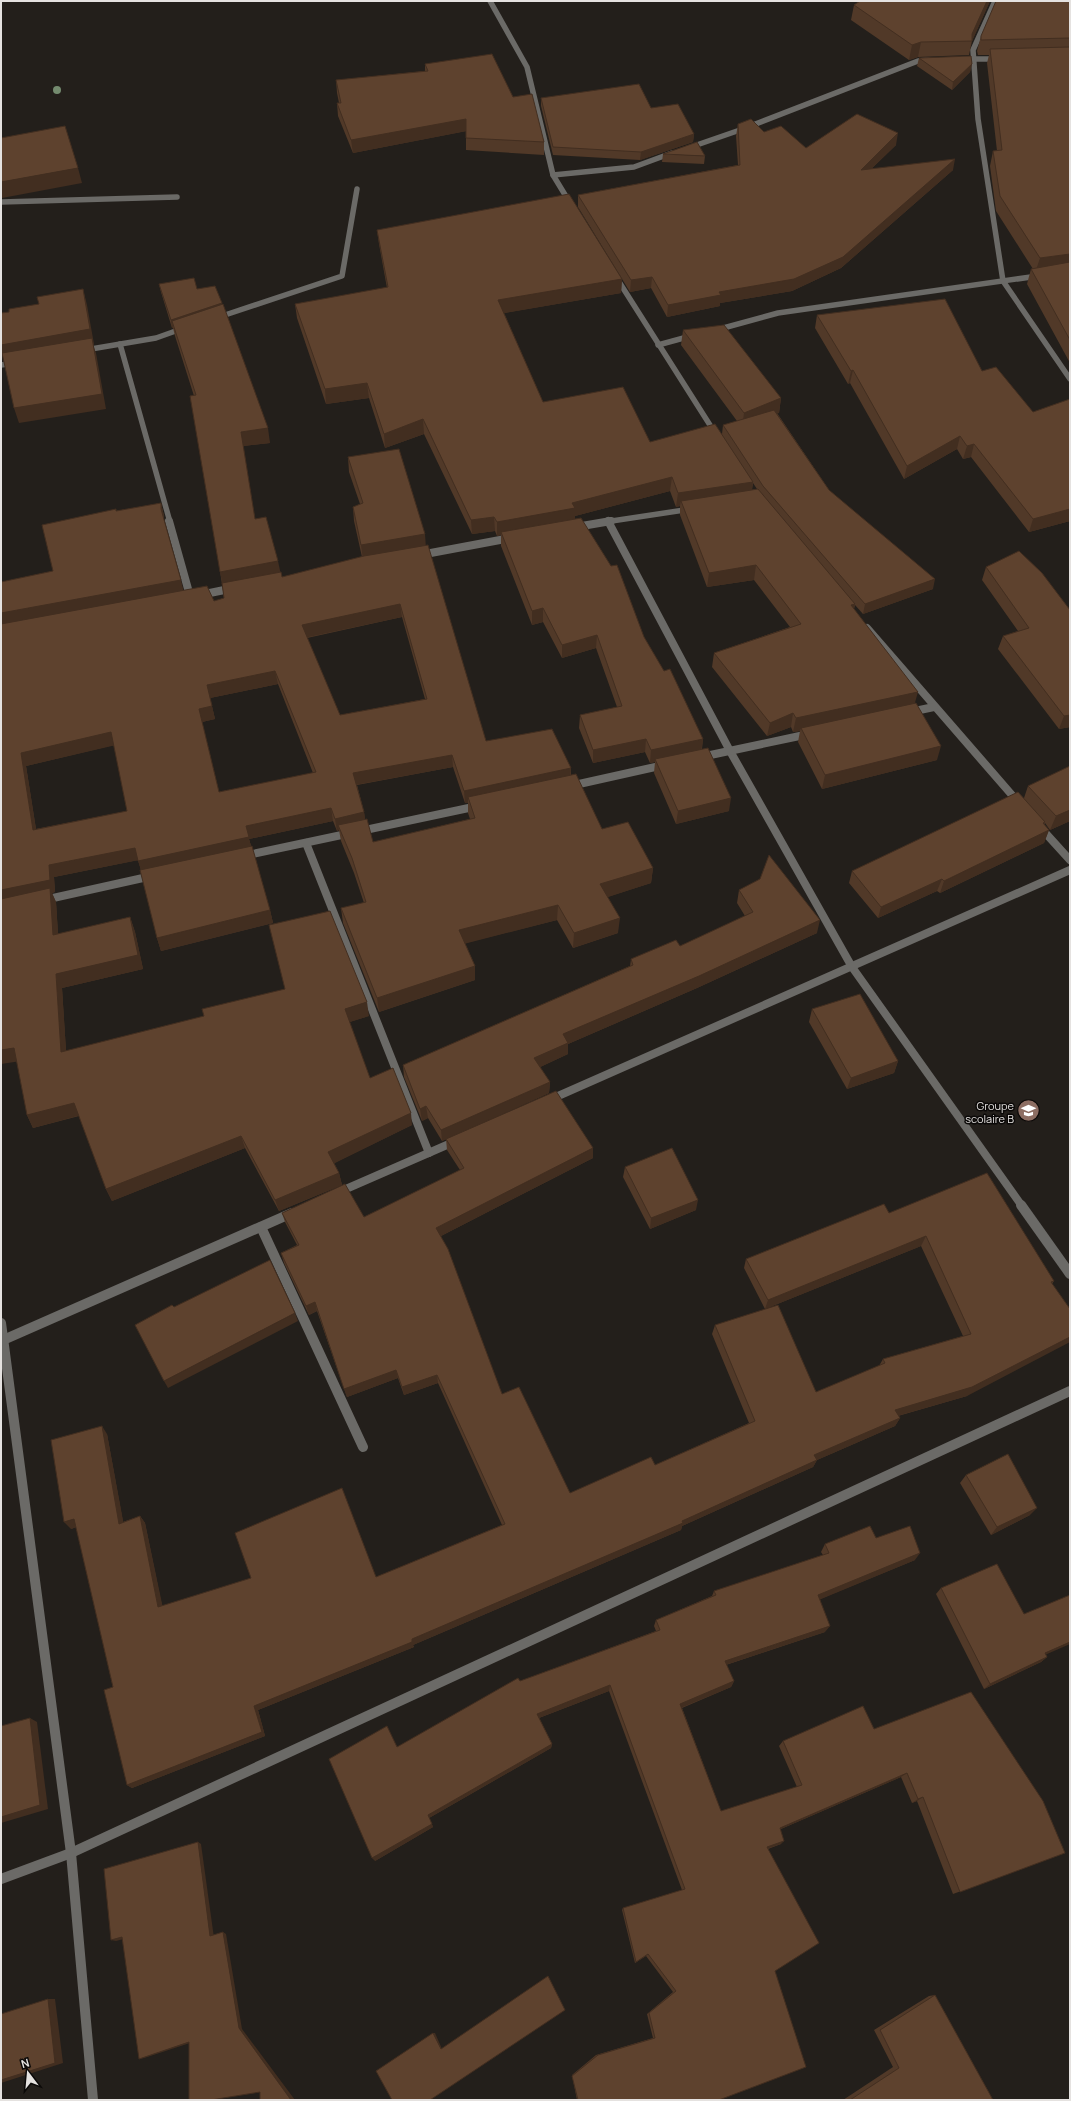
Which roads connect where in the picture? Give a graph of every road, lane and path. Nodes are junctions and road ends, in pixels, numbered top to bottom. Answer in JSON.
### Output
{"nodes":[{"id":1,"x":490,"y":1,"type":"edge"},
{"id":2,"x":996,"y":1,"type":"edge"},
{"id":3,"x":973,"y":59,"type":"junction"},
{"id":4,"x":1003,"y":59,"type":"edge"},
{"id":5,"x":934,"y":60,"type":"edge"},
{"id":6,"x":957,"y":60,"type":"edge"},
{"id":7,"x":553,"y":175,"type":"junction"},
{"id":8,"x":357,"y":188,"type":"dead end"},
{"id":9,"x":178,"y":197,"type":"dead end"},
{"id":10,"x":1,"y":202,"type":"edge"},
{"id":11,"x":574,"y":209,"type":"edge"},
{"id":12,"x":612,"y":270,"type":"edge"},
{"id":13,"x":1048,"y":275,"type":"edge"},
{"id":14,"x":1003,"y":281,"type":"junction"},
{"id":15,"x":208,"y":320,"type":"edge"},
{"id":16,"x":194,"y":325,"type":"edge"},
{"id":17,"x":711,"y":331,"type":"edge"},
{"id":18,"x":696,"y":335,"type":"edge"},
{"id":19,"x":120,"y":344,"type":"junction"},
{"id":20,"x":658,"y":345,"type":"junction"},
{"id":21,"x":76,"y":352,"type":"edge"},
{"id":22,"x":23,"y":361,"type":"edge"},
{"id":23,"x":1,"y":365,"type":"edge"},
{"id":24,"x":1070,"y":378,"type":"edge"},
{"id":25,"x":719,"y":439,"type":"edge"},
{"id":26,"x":695,"y":508,"type":"edge"},
{"id":27,"x":608,"y":521,"type":"junction"},
{"id":28,"x":570,"y":528,"type":"edge"},
{"id":29,"x":516,"y":538,"type":"edge"},
{"id":30,"x":415,"y":556,"type":"edge"},
{"id":31,"x":244,"y":587,"type":"edge"},
{"id":32,"x":190,"y":596,"type":"junction"},
{"id":33,"x":183,"y":598,"type":"edge"},
{"id":34,"x":864,"y":624,"type":"edge"},
{"id":35,"x":934,"y":707,"type":"junction"},
{"id":36,"x":904,"y":713,"type":"edge"},
{"id":37,"x":821,"y":731,"type":"edge"},
{"id":38,"x":730,"y":751,"type":"junction"},
{"id":39,"x":691,"y":760,"type":"edge"},
{"id":40,"x":676,"y":763,"type":"edge"},
{"id":41,"x":560,"y":788,"type":"edge"},
{"id":42,"x":483,"y":804,"type":"edge"},
{"id":43,"x":1023,"y":807,"type":"edge"},
{"id":44,"x":1034,"y":819,"type":"edge"},
{"id":45,"x":306,"y":843,"type":"junction"},
{"id":46,"x":237,"y":858,"type":"edge"},
{"id":47,"x":1070,"y":860,"type":"edge"},
{"id":48,"x":1070,"y":870,"type":"edge"},
{"id":49,"x":161,"y":874,"type":"edge"},
{"id":50,"x":39,"y":901,"type":"edge"},
{"id":51,"x":852,"y":967,"type":"junction"},
{"id":52,"x":538,"y":1104,"type":"edge"},
{"id":53,"x":466,"y":1137,"type":"edge"},
{"id":54,"x":429,"y":1153,"type":"junction"},
{"id":55,"x":331,"y":1196,"type":"edge"},
{"id":56,"x":303,"y":1208,"type":"edge"},
{"id":57,"x":261,"y":1227,"type":"junction"},
{"id":58,"x":1070,"y":1274,"type":"edge"},
{"id":59,"x":1,"y":1323,"type":"edge"},
{"id":60,"x":2,"y":1340,"type":"edge"},
{"id":61,"x":1070,"y":1391,"type":"edge"},
{"id":62,"x":363,"y":1447,"type":"dead end"},
{"id":63,"x":71,"y":1853,"type":"junction"},
{"id":64,"x":1,"y":1879,"type":"edge"},
{"id":65,"x":93,"y":2100,"type":"edge"}],
"edges":[{"from":1,"to":7,"type":"street"},
{"from":2,"to":3,"type":"street"},
{"from":3,"to":4,"type":"street"},
{"from":3,"to":6,"type":"street"},
{"from":3,"to":14,"type":"street"},
{"from":5,"to":7,"type":"street"},
{"from":7,"to":11,"type":"street"},
{"from":8,"to":15,"type":"street"},
{"from":9,"to":10,"type":"street"},
{"from":12,"to":20,"type":"street"},
{"from":13,"to":14,"type":"street"},
{"from":14,"to":17,"type":"street"},
{"from":14,"to":24,"type":"street"},
{"from":16,"to":19,"type":"street"},
{"from":18,"to":20,"type":"street"},
{"from":19,"to":21,"type":"street"},
{"from":19,"to":32,"type":"street"},
{"from":20,"to":25,"type":"street"},
{"from":22,"to":23,"type":"street"},
{"from":26,"to":27,"type":"street"},
{"from":27,"to":28,"type":"street"},
{"from":27,"to":38,"type":"street"},
{"from":29,"to":30,"type":"street"},
{"from":31,"to":32,"type":"street"},
{"from":32,"to":33,"type":"street"},
{"from":34,"to":35,"type":"street"},
{"from":35,"to":36,"type":"street"},
{"from":35,"to":43,"type":"street"},
{"from":37,"to":38,"type":"street"},
{"from":38,"to":39,"type":"street"},
{"from":38,"to":51,"type":"street"},
{"from":40,"to":41,"type":"street"},
{"from":42,"to":45,"type":"street"},
{"from":44,"to":47,"type":"street"},
{"from":45,"to":46,"type":"street"},
{"from":45,"to":54,"type":"street"},
{"from":48,"to":51,"type":"street"},
{"from":49,"to":50,"type":"street"},
{"from":51,"to":52,"type":"street"},
{"from":51,"to":58,"type":"street"},
{"from":53,"to":54,"type":"street"},
{"from":54,"to":55,"type":"street"},
{"from":56,"to":57,"type":"street"},
{"from":57,"to":60,"type":"street"},
{"from":57,"to":62,"type":"street"},
{"from":59,"to":60,"type":"street"},
{"from":60,"to":63,"type":"street"},
{"from":61,"to":63,"type":"street"},
{"from":63,"to":64,"type":"street"},
{"from":63,"to":65,"type":"street"}]}
